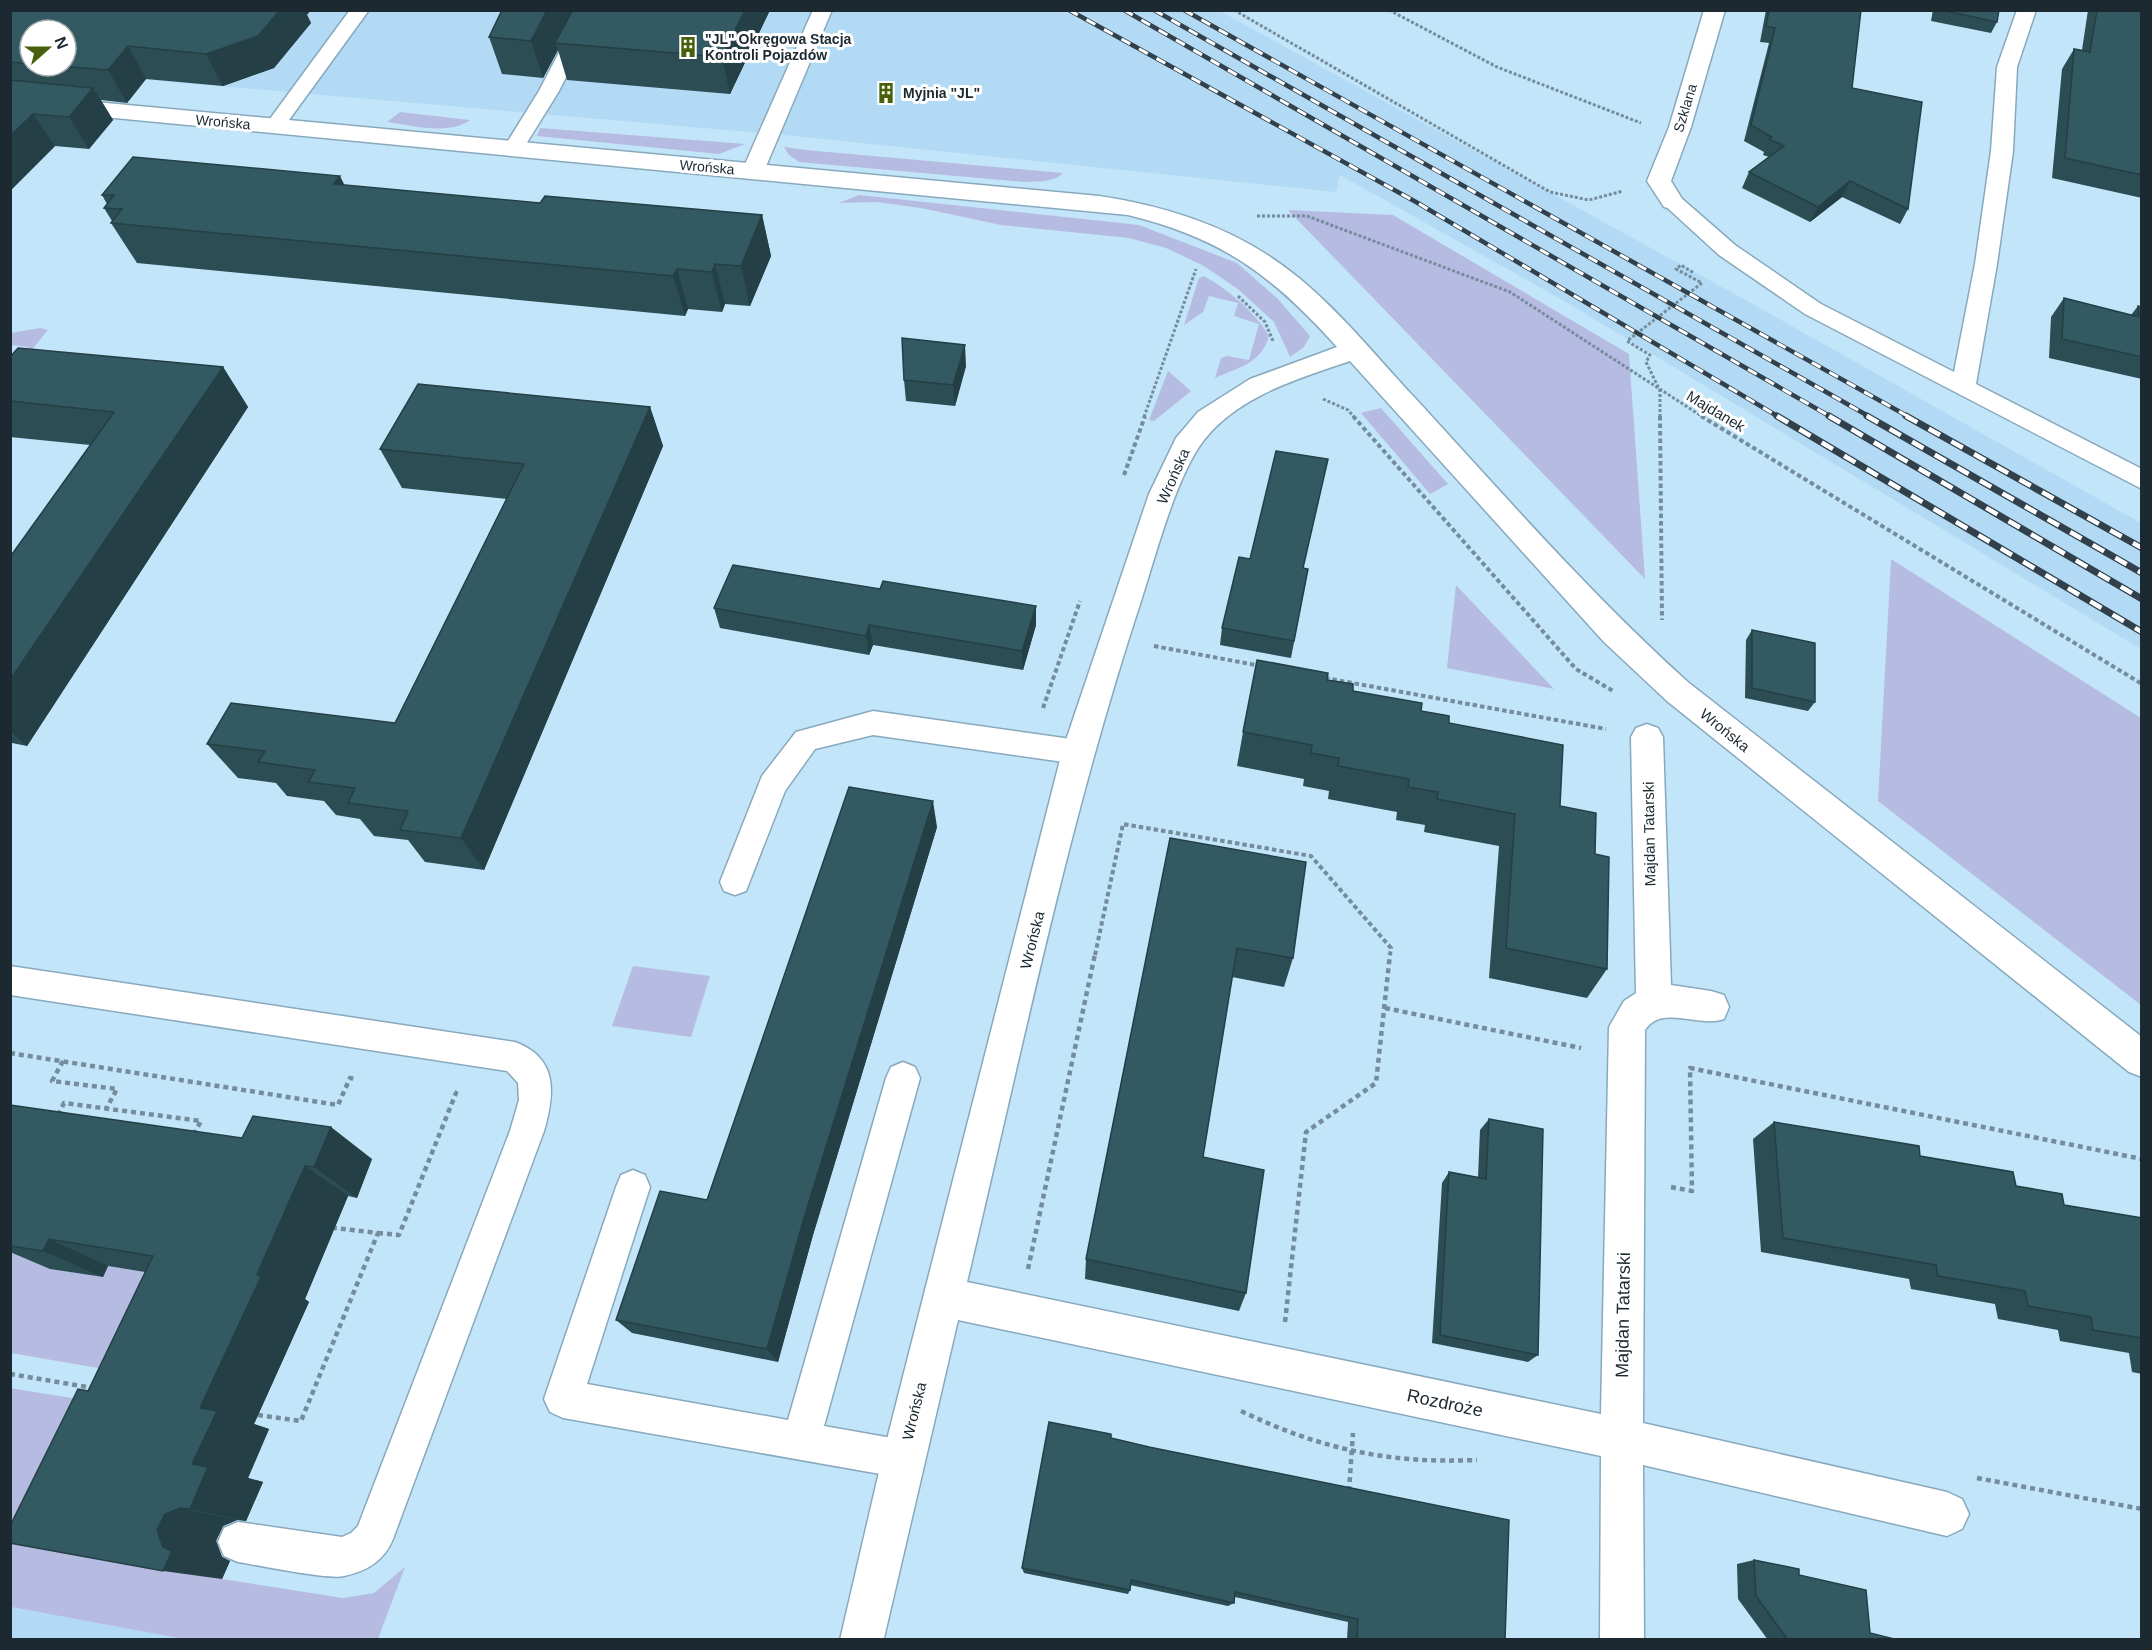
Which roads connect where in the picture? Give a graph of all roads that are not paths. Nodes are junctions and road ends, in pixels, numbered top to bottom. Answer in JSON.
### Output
{"nodes":[{"id":1,"x":360,"y":10,"type":"edge"},
{"id":2,"x":591,"y":10,"type":"edge"},
{"id":3,"x":823,"y":10,"type":"edge"},
{"id":4,"x":1715,"y":10,"type":"edge"},
{"id":5,"x":2027,"y":10,"type":"edge"},
{"id":6,"x":10,"y":101,"type":"edge"},
{"id":7,"x":274,"y":127,"type":"junction"},
{"id":8,"x":513,"y":148,"type":"junction"},
{"id":9,"x":753,"y":171,"type":"junction"},
{"id":10,"x":1672,"y":202,"type":"joint"},
{"id":11,"x":1356,"y":350,"type":"junction"},
{"id":12,"x":1964,"y":386,"type":"junction"},
{"id":13,"x":2142,"y":480,"type":"edge"},
{"id":14,"x":1647,"y":737,"type":"road end"},
{"id":15,"x":1078,"y":752,"type":"junction"},
{"id":16,"x":735,"y":882,"type":"dead end"},
{"id":17,"x":10,"y":980,"type":"edge"},
{"id":18,"x":1654,"y":1004,"type":"junction"},
{"id":19,"x":1711,"y":1007,"type":"dead end"},
{"id":20,"x":2142,"y":1060,"type":"edge"},
{"id":21,"x":903,"y":1078,"type":"dead end"},
{"id":22,"x":633,"y":1187,"type":"dead end"},
{"id":23,"x":943,"y":1297,"type":"junction"},
{"id":24,"x":1622,"y":1439,"type":"junction"},
{"id":25,"x":801,"y":1442,"type":"junction"},
{"id":26,"x":903,"y":1459,"type":"junction"},
{"id":27,"x":1947,"y":1514,"type":"dead end"},
{"id":28,"x":238,"y":1542,"type":"dead end"},
{"id":29,"x":862,"y":1638,"type":"dead end"},
{"id":30,"x":1622,"y":1640,"type":"edge"}],
"edges":[{"from":1,"to":7,"type":"lane"},
{"from":2,"to":8,"type":"lane"},
{"from":3,"to":9,"type":"lane"},
{"from":4,"to":10,"type":"street","name":"Szklana"},
{"from":5,"to":12,"type":"lane"},
{"from":6,"to":7,"type":"street","name":"Wrońska"},
{"from":7,"to":8,"type":"street","name":"Wrońska"},
{"from":8,"to":9,"type":"street","name":"Wrońska"},
{"from":9,"to":11,"type":"street","name":"Wrońska"},
{"from":10,"to":12,"type":"lane"},
{"from":11,"to":15,"type":"street","name":"Wrońska"},
{"from":11,"to":20,"type":"street","name":"Wrońska"},
{"from":12,"to":13,"type":"lane"},
{"from":14,"to":18,"type":"street","name":"Majdan Tatarski"},
{"from":15,"to":16,"type":"lane"},
{"from":15,"to":23,"type":"street","name":"Wrońska"},
{"from":17,"to":28,"type":"lane"},
{"from":18,"to":19,"type":"street"},
{"from":18,"to":24,"type":"street","name":"Majdan Tatarski"},
{"from":21,"to":25,"type":"lane"},
{"from":22,"to":25,"type":"lane"},
{"from":23,"to":24,"type":"street","name":"Rozdroże"},
{"from":23,"to":26,"type":"street","name":"Wrońska"},
{"from":24,"to":27,"type":"street","name":"Rozdroże"},
{"from":24,"to":30,"type":"street","name":"Majdan Tatarski"},
{"from":25,"to":26,"type":"lane"},
{"from":26,"to":29,"type":"street","name":"Wrońska"}]}
